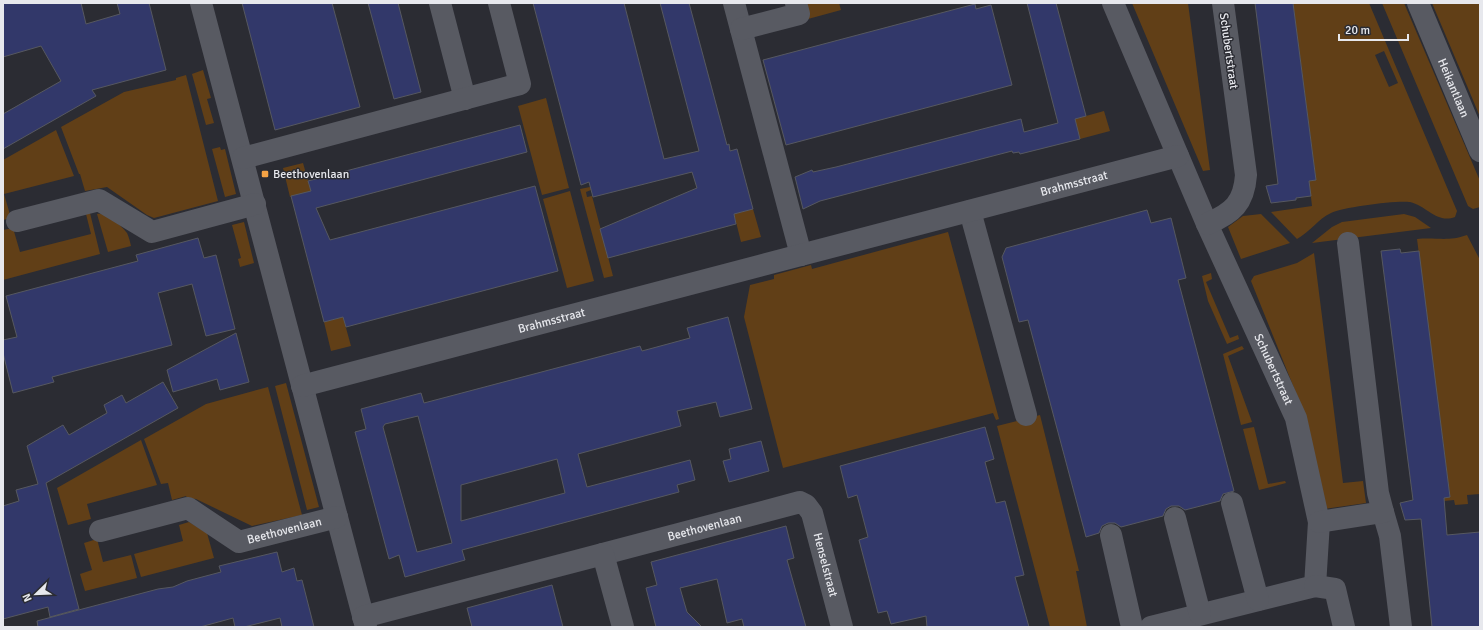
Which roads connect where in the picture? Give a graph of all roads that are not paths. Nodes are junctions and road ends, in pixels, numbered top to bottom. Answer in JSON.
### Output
{"nodes":[{"id":1,"x":201,"y":3,"type":"edge"},
{"id":2,"x":440,"y":3,"type":"edge"},
{"id":3,"x":499,"y":3,"type":"edge"},
{"id":4,"x":734,"y":3,"type":"edge"},
{"id":5,"x":796,"y":3,"type":"edge"},
{"id":6,"x":1113,"y":3,"type":"edge"},
{"id":7,"x":1222,"y":3,"type":"edge"},
{"id":8,"x":1418,"y":3,"type":"edge"},
{"id":9,"x":741,"y":29,"type":"junction"},
{"id":10,"x":465,"y":99,"type":"junction"},
{"id":11,"x":1480,"y":151,"type":"edge"},
{"id":12,"x":1178,"y":156,"type":"junction"},
{"id":13,"x":243,"y":158,"type":"junction"},
{"id":14,"x":255,"y":204,"type":"junction"},
{"id":15,"x":970,"y":210,"type":"junction"},
{"id":16,"x":17,"y":221,"type":"dead end"},
{"id":17,"x":1207,"y":224,"type":"junction"},
{"id":18,"x":1348,"y":243,"type":"dead end"},
{"id":19,"x":801,"y":255,"type":"junction"},
{"id":20,"x":302,"y":386,"type":"junction"},
{"id":21,"x":1026,"y":415,"type":"dead end"},
{"id":22,"x":1232,"y":503,"type":"dead end"},
{"id":23,"x":806,"y":505,"type":"joint"},
{"id":24,"x":1383,"y":512,"type":"junction"},
{"id":25,"x":337,"y":517,"type":"junction"},
{"id":26,"x":1175,"y":518,"type":"dead end"},
{"id":27,"x":1319,"y":522,"type":"junction"},
{"id":28,"x":100,"y":532,"type":"dead end"},
{"id":29,"x":1111,"y":534,"type":"dead end"},
{"id":30,"x":603,"y":554,"type":"junction"},
{"id":31,"x":1315,"y":586,"type":"junction"},
{"id":32,"x":1258,"y":600,"type":"junction"},
{"id":33,"x":1200,"y":614,"type":"junction"},
{"id":34,"x":365,"y":622,"type":"edge"},
{"id":35,"x":623,"y":627,"type":"edge"},
{"id":36,"x":842,"y":627,"type":"edge"},
{"id":37,"x":1132,"y":627,"type":"edge"},
{"id":38,"x":1151,"y":627,"type":"edge"},
{"id":39,"x":1344,"y":627,"type":"edge"},
{"id":40,"x":1400,"y":627,"type":"edge"}],
"edges":[{"from":1,"to":13,"type":"street","name":"Beethovenlaan"},
{"from":2,"to":10,"type":"street"},
{"from":3,"to":10,"type":"street"},
{"from":4,"to":9,"type":"street"},
{"from":5,"to":9,"type":"street"},
{"from":6,"to":12,"type":"street","name":"Schubertstraat"},
{"from":7,"to":17,"type":"street","name":"Schubertstraat"},
{"from":8,"to":11,"type":"street","name":"Heikantlaan"},
{"from":9,"to":19,"type":"street"},
{"from":10,"to":13,"type":"street"},
{"from":12,"to":15,"type":"street","name":"Brahmsstraat"},
{"from":12,"to":17,"type":"street","name":"Schubertstraat"},
{"from":13,"to":14,"type":"street","name":"Beethovenlaan"},
{"from":14,"to":16,"type":"street"},
{"from":14,"to":20,"type":"street","name":"Beethovenlaan"},
{"from":15,"to":19,"type":"street","name":"Brahmsstraat"},
{"from":15,"to":21,"type":"street"},
{"from":17,"to":27,"type":"street","name":"Schubertstraat"},
{"from":18,"to":24,"type":"street"},
{"from":19,"to":20,"type":"street","name":"Brahmsstraat"},
{"from":20,"to":25,"type":"street","name":"Beethovenlaan"},
{"from":22,"to":32,"type":"street"},
{"from":23,"to":30,"type":"street","name":"Beethovenlaan"},
{"from":23,"to":36,"type":"street","name":"Henselstraat"},
{"from":24,"to":27,"type":"street"},
{"from":24,"to":40,"type":"street"},
{"from":25,"to":28,"type":"street","name":"Beethovenlaan"},
{"from":25,"to":34,"type":"street","name":"Beethovenlaan"},
{"from":26,"to":33,"type":"street"},
{"from":27,"to":31,"type":"street","name":"Schubertstraat"},
{"from":29,"to":37,"type":"street"},
{"from":30,"to":34,"type":"street","name":"Beethovenlaan"},
{"from":30,"to":35,"type":"street"},
{"from":31,"to":32,"type":"street"},
{"from":31,"to":39,"type":"street"},
{"from":32,"to":33,"type":"street"},
{"from":33,"to":38,"type":"street"}]}
